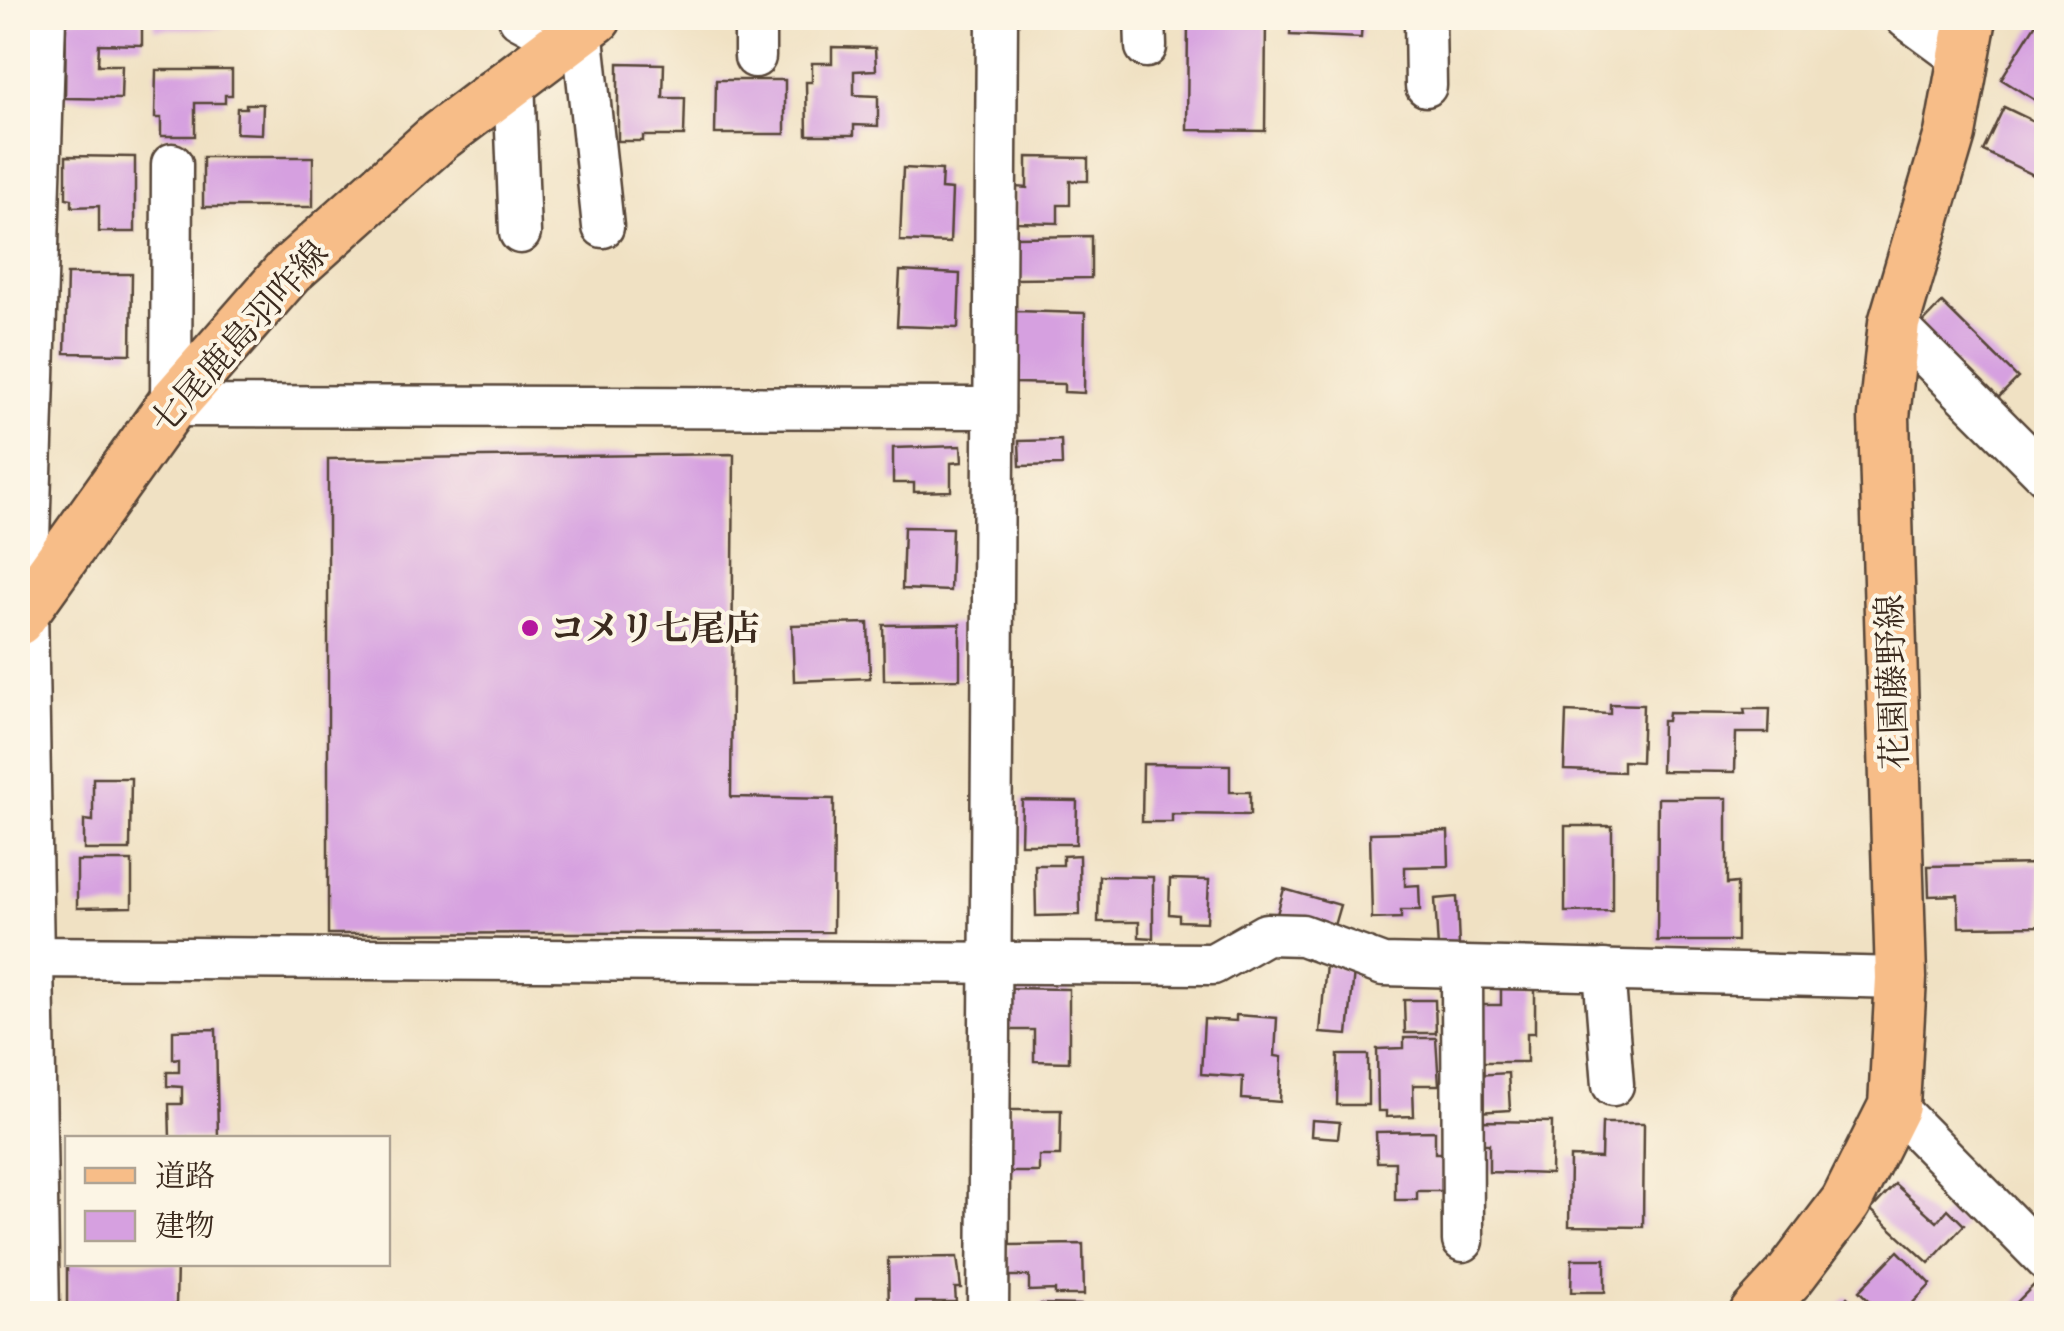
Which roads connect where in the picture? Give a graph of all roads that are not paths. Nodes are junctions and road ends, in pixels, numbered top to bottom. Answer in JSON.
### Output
{"nodes":[{"id":1,"x":45,"y":18,"type":"edge"},
{"id":2,"x":519,"y":18,"type":"edge"},
{"id":3,"x":997,"y":18,"type":"edge"},
{"id":4,"x":1426,"y":18,"type":"edge"},
{"id":5,"x":1906,"y":18,"type":"edge"},
{"id":6,"x":580,"y":29,"type":"edge"},
{"id":7,"x":1967,"y":39,"type":"edge"},
{"id":8,"x":514,"y":80,"type":"junction"},
{"id":9,"x":1426,"y":86,"type":"dead end"},
{"id":10,"x":172,"y":164,"type":"dead end"},
{"id":11,"x":603,"y":227,"type":"dead end"},
{"id":12,"x":520,"y":233,"type":"dead end"},
{"id":13,"x":1894,"y":323,"type":"junction"},
{"id":14,"x":172,"y":406,"type":"junction"},
{"id":15,"x":994,"y":408,"type":"junction"},
{"id":16,"x":2046,"y":475,"type":"edge"},
{"id":17,"x":22,"y":612,"type":"edge"},
{"id":18,"x":26,"y":956,"type":"edge"},
{"id":19,"x":988,"y":960,"type":"junction"},
{"id":20,"x":1462,"y":968,"type":"junction"},
{"id":21,"x":1604,"y":970,"type":"junction"},
{"id":22,"x":1901,"y":978,"type":"junction"},
{"id":23,"x":1613,"y":1085,"type":"dead end"},
{"id":24,"x":1894,"y":1106,"type":"junction"},
{"id":25,"x":1462,"y":1240,"type":"dead end"},
{"id":26,"x":2046,"y":1260,"type":"edge"},
{"id":27,"x":38,"y":1314,"type":"edge"},
{"id":28,"x":988,"y":1314,"type":"edge"},
{"id":29,"x":1756,"y":1314,"type":"edge"}],
"edges":[{"from":1,"to":17,"type":"street"},
{"from":2,"to":6,"type":"street"},
{"from":3,"to":15,"type":"street"},
{"from":4,"to":9,"type":"street"},
{"from":5,"to":7,"type":"street"},
{"from":6,"to":8,"type":"main road","name":"七尾鹿島羽咋線"},
{"from":6,"to":11,"type":"street"},
{"from":7,"to":13,"type":"main road","name":"花園藤野線"},
{"from":8,"to":12,"type":"street"},
{"from":8,"to":14,"type":"main road","name":"七尾鹿島羽咋線"},
{"from":10,"to":14,"type":"street"},
{"from":13,"to":16,"type":"street"},
{"from":13,"to":22,"type":"main road","name":"花園藤野線"},
{"from":14,"to":15,"type":"street"},
{"from":14,"to":17,"type":"main road","name":"七尾鹿島羽咋線"},
{"from":15,"to":19,"type":"street"},
{"from":17,"to":18,"type":"street"},
{"from":18,"to":19,"type":"street"},
{"from":18,"to":27,"type":"street"},
{"from":19,"to":20,"type":"street"},
{"from":19,"to":28,"type":"street"},
{"from":20,"to":21,"type":"street"},
{"from":20,"to":25,"type":"street"},
{"from":21,"to":22,"type":"street"},
{"from":21,"to":23,"type":"street"},
{"from":22,"to":24,"type":"main road","name":"花園藤野線"},
{"from":24,"to":26,"type":"street"},
{"from":24,"to":29,"type":"main road","name":"花園藤野線"}]}
